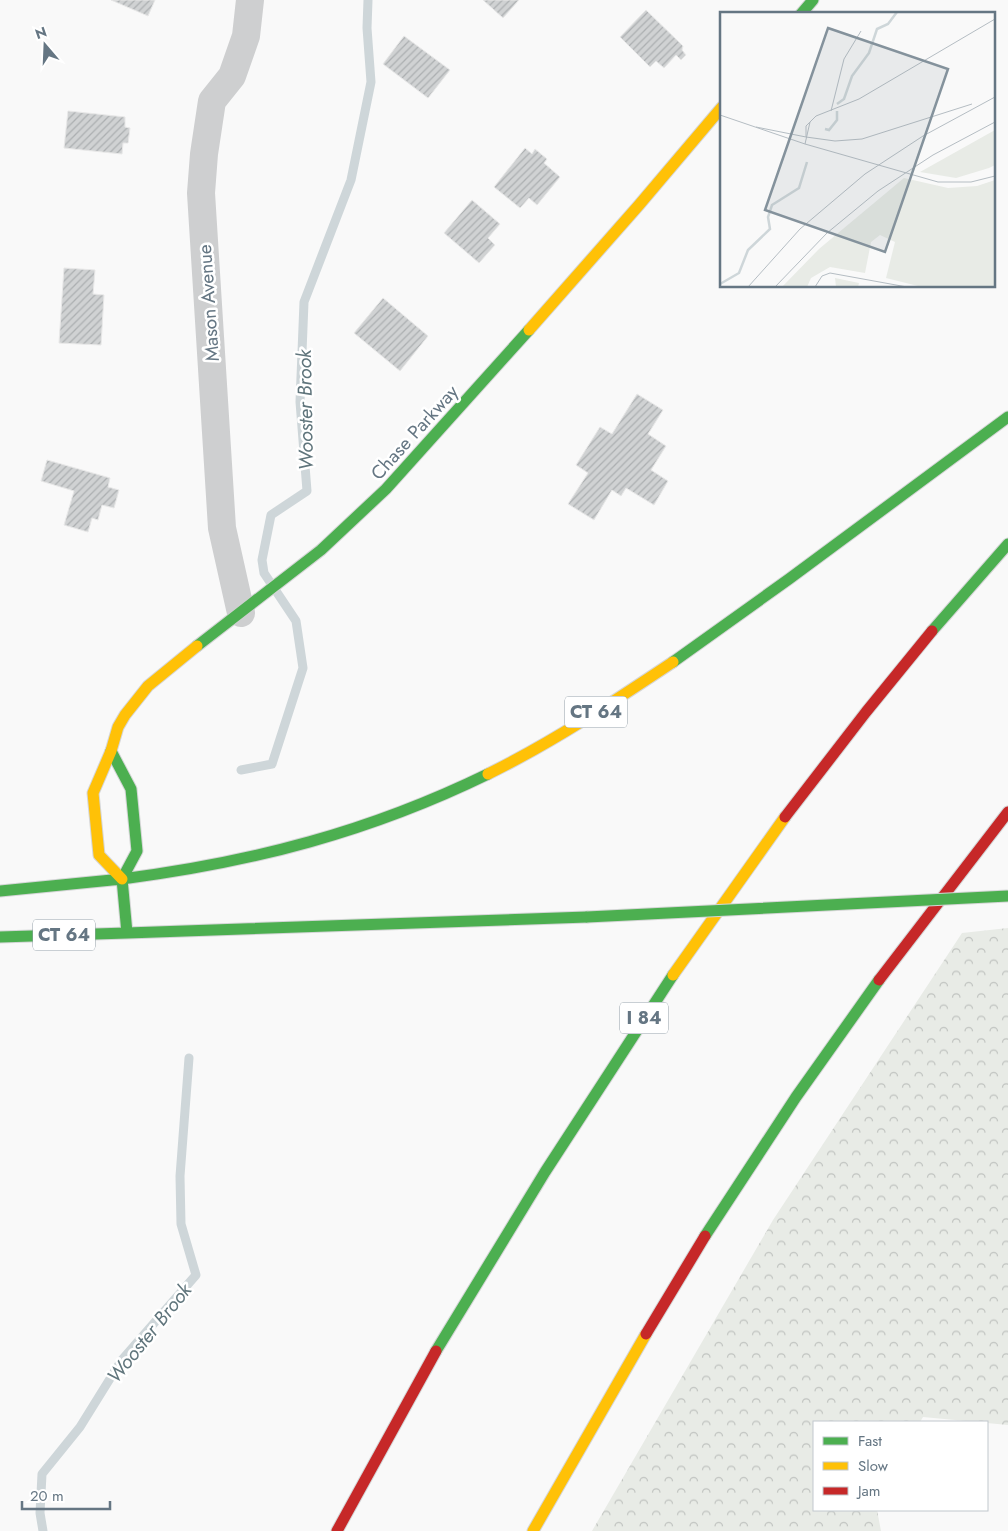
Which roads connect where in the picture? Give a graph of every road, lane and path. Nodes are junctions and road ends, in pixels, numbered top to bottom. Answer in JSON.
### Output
{"nodes":[{"id":1,"x":250,"y":0,"type":"edge"},
{"id":2,"x":813,"y":0,"type":"edge"},
{"id":3,"x":803,"y":12,"type":"edge"},
{"id":4,"x":720,"y":109,"type":"edge"},
{"id":5,"x":1008,"y":417,"type":"edge"},
{"id":6,"x":1008,"y":544,"type":"edge"},
{"id":7,"x":241,"y":613,"type":"junction"},
{"id":8,"x":111,"y":751,"type":"junction"},
{"id":9,"x":1008,"y":812,"type":"edge"},
{"id":10,"x":122,"y":880,"type":"junction"},
{"id":11,"x":0,"y":891,"type":"edge"},
{"id":12,"x":1008,"y":896,"type":"edge"},
{"id":13,"x":127,"y":933,"type":"junction"},
{"id":14,"x":0,"y":937,"type":"edge"},
{"id":15,"x":337,"y":1531,"type":"edge"},
{"id":16,"x":533,"y":1531,"type":"edge"}],
"edges":[{"from":1,"to":7,"type":"street","name":"Mason Avenue"},
{"from":2,"to":3,"type":"main road"},
{"from":4,"to":7,"type":"main road","name":"Chase Parkway"},
{"from":5,"to":10,"type":"main road","number":"CT 64"},
{"from":6,"to":15,"type":"main road","number":"I 84"},
{"from":7,"to":8,"type":"main road","name":"Chase Parkway"},
{"from":8,"to":10,"type":"main road"},
{"from":8,"to":10,"type":"main road","name":"Chase Parkway"},
{"from":9,"to":16,"type":"main road"},
{"from":10,"to":11,"type":"main road","number":"CT 64"},
{"from":10,"to":13,"type":"main road"},
{"from":12,"to":13,"type":"main road","number":"CT 64","bridge":true},
{"from":13,"to":14,"type":"main road","number":"CT 64"}]}
